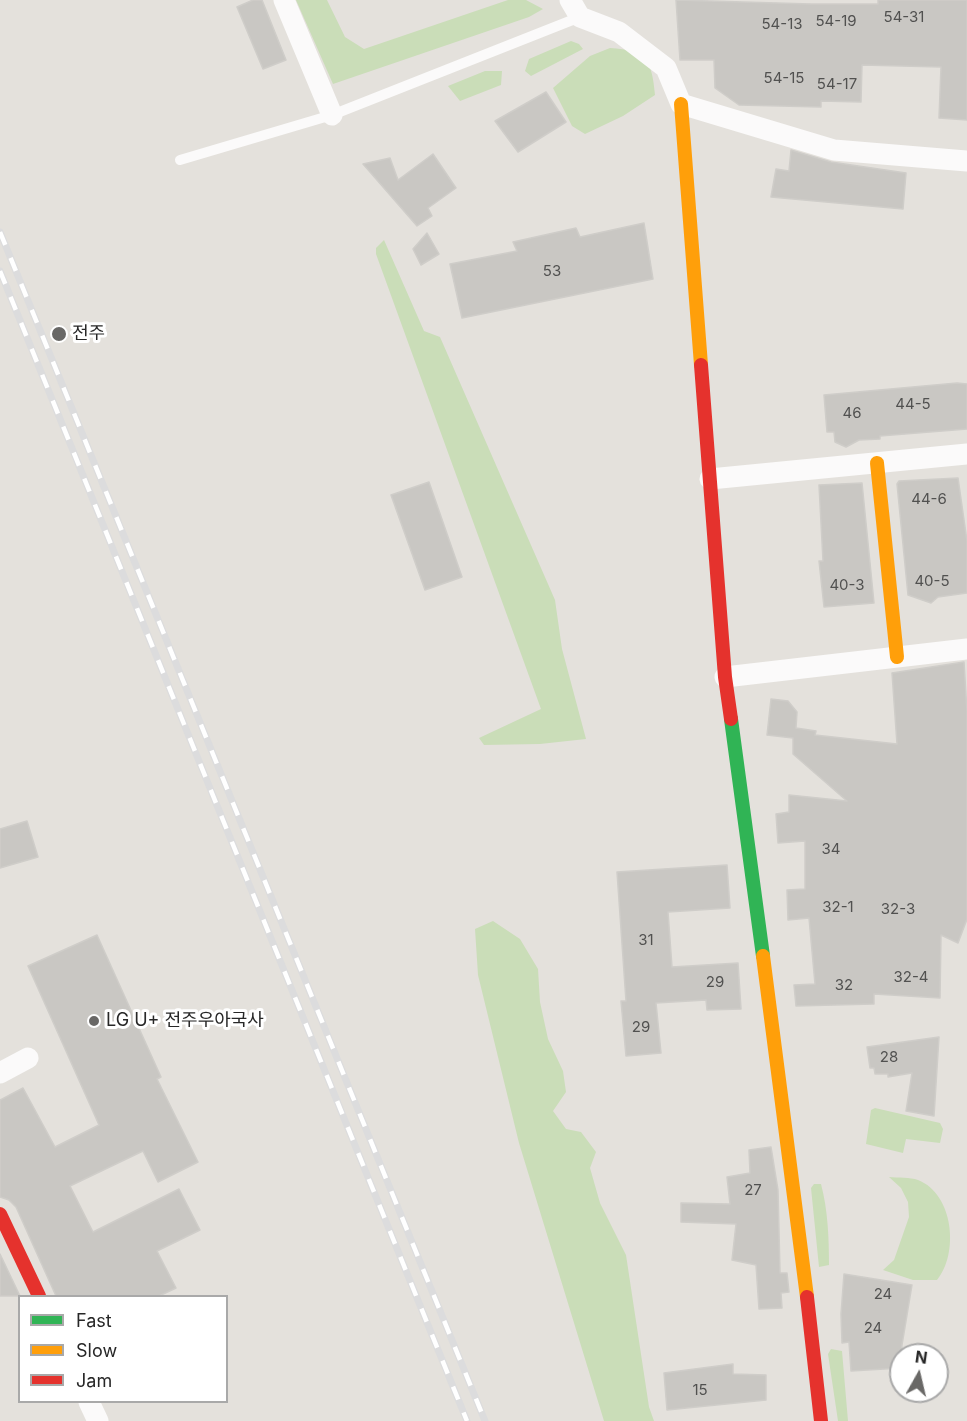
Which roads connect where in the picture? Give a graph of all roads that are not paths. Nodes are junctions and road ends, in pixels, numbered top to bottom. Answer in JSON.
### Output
{"nodes":[{"id":1,"x":284,"y":0,"type":"edge"},
{"id":2,"x":575,"y":8,"type":"edge"},
{"id":3,"x":681,"y":104,"type":"junction"},
{"id":4,"x":332,"y":115,"type":"junction"},
{"id":5,"x":180,"y":160,"type":"dead end"},
{"id":6,"x":967,"y":161,"type":"edge"},
{"id":7,"x":967,"y":454,"type":"edge"},
{"id":8,"x":877,"y":463,"type":"junction"},
{"id":9,"x":710,"y":479,"type":"junction"},
{"id":10,"x":967,"y":648,"type":"edge"},
{"id":11,"x":897,"y":657,"type":"junction"},
{"id":12,"x":725,"y":677,"type":"junction"},
{"id":13,"x":28,"y":1058,"type":"dead end"},
{"id":14,"x":0,"y":1073,"type":"edge"},
{"id":15,"x":0,"y":1214,"type":"edge"},
{"id":16,"x":39,"y":1295,"type":"edge"},
{"id":17,"x":90,"y":1403,"type":"edge"},
{"id":18,"x":98,"y":1421,"type":"edge"},
{"id":19,"x":821,"y":1421,"type":"edge"}],
"edges":[{"from":1,"to":4,"type":"street"},
{"from":2,"to":3,"type":"street"},
{"from":2,"to":4,"type":"lane"},
{"from":3,"to":6,"type":"street"},
{"from":3,"to":9,"type":"street"},
{"from":4,"to":5,"type":"lane"},
{"from":7,"to":8,"type":"street"},
{"from":8,"to":9,"type":"street"},
{"from":8,"to":11,"type":"street"},
{"from":9,"to":12,"type":"street"},
{"from":10,"to":11,"type":"street"},
{"from":11,"to":12,"type":"street"},
{"from":12,"to":19,"type":"street"},
{"from":13,"to":14,"type":"street"},
{"from":15,"to":16,"type":"street"},
{"from":17,"to":18,"type":"street"}]}
